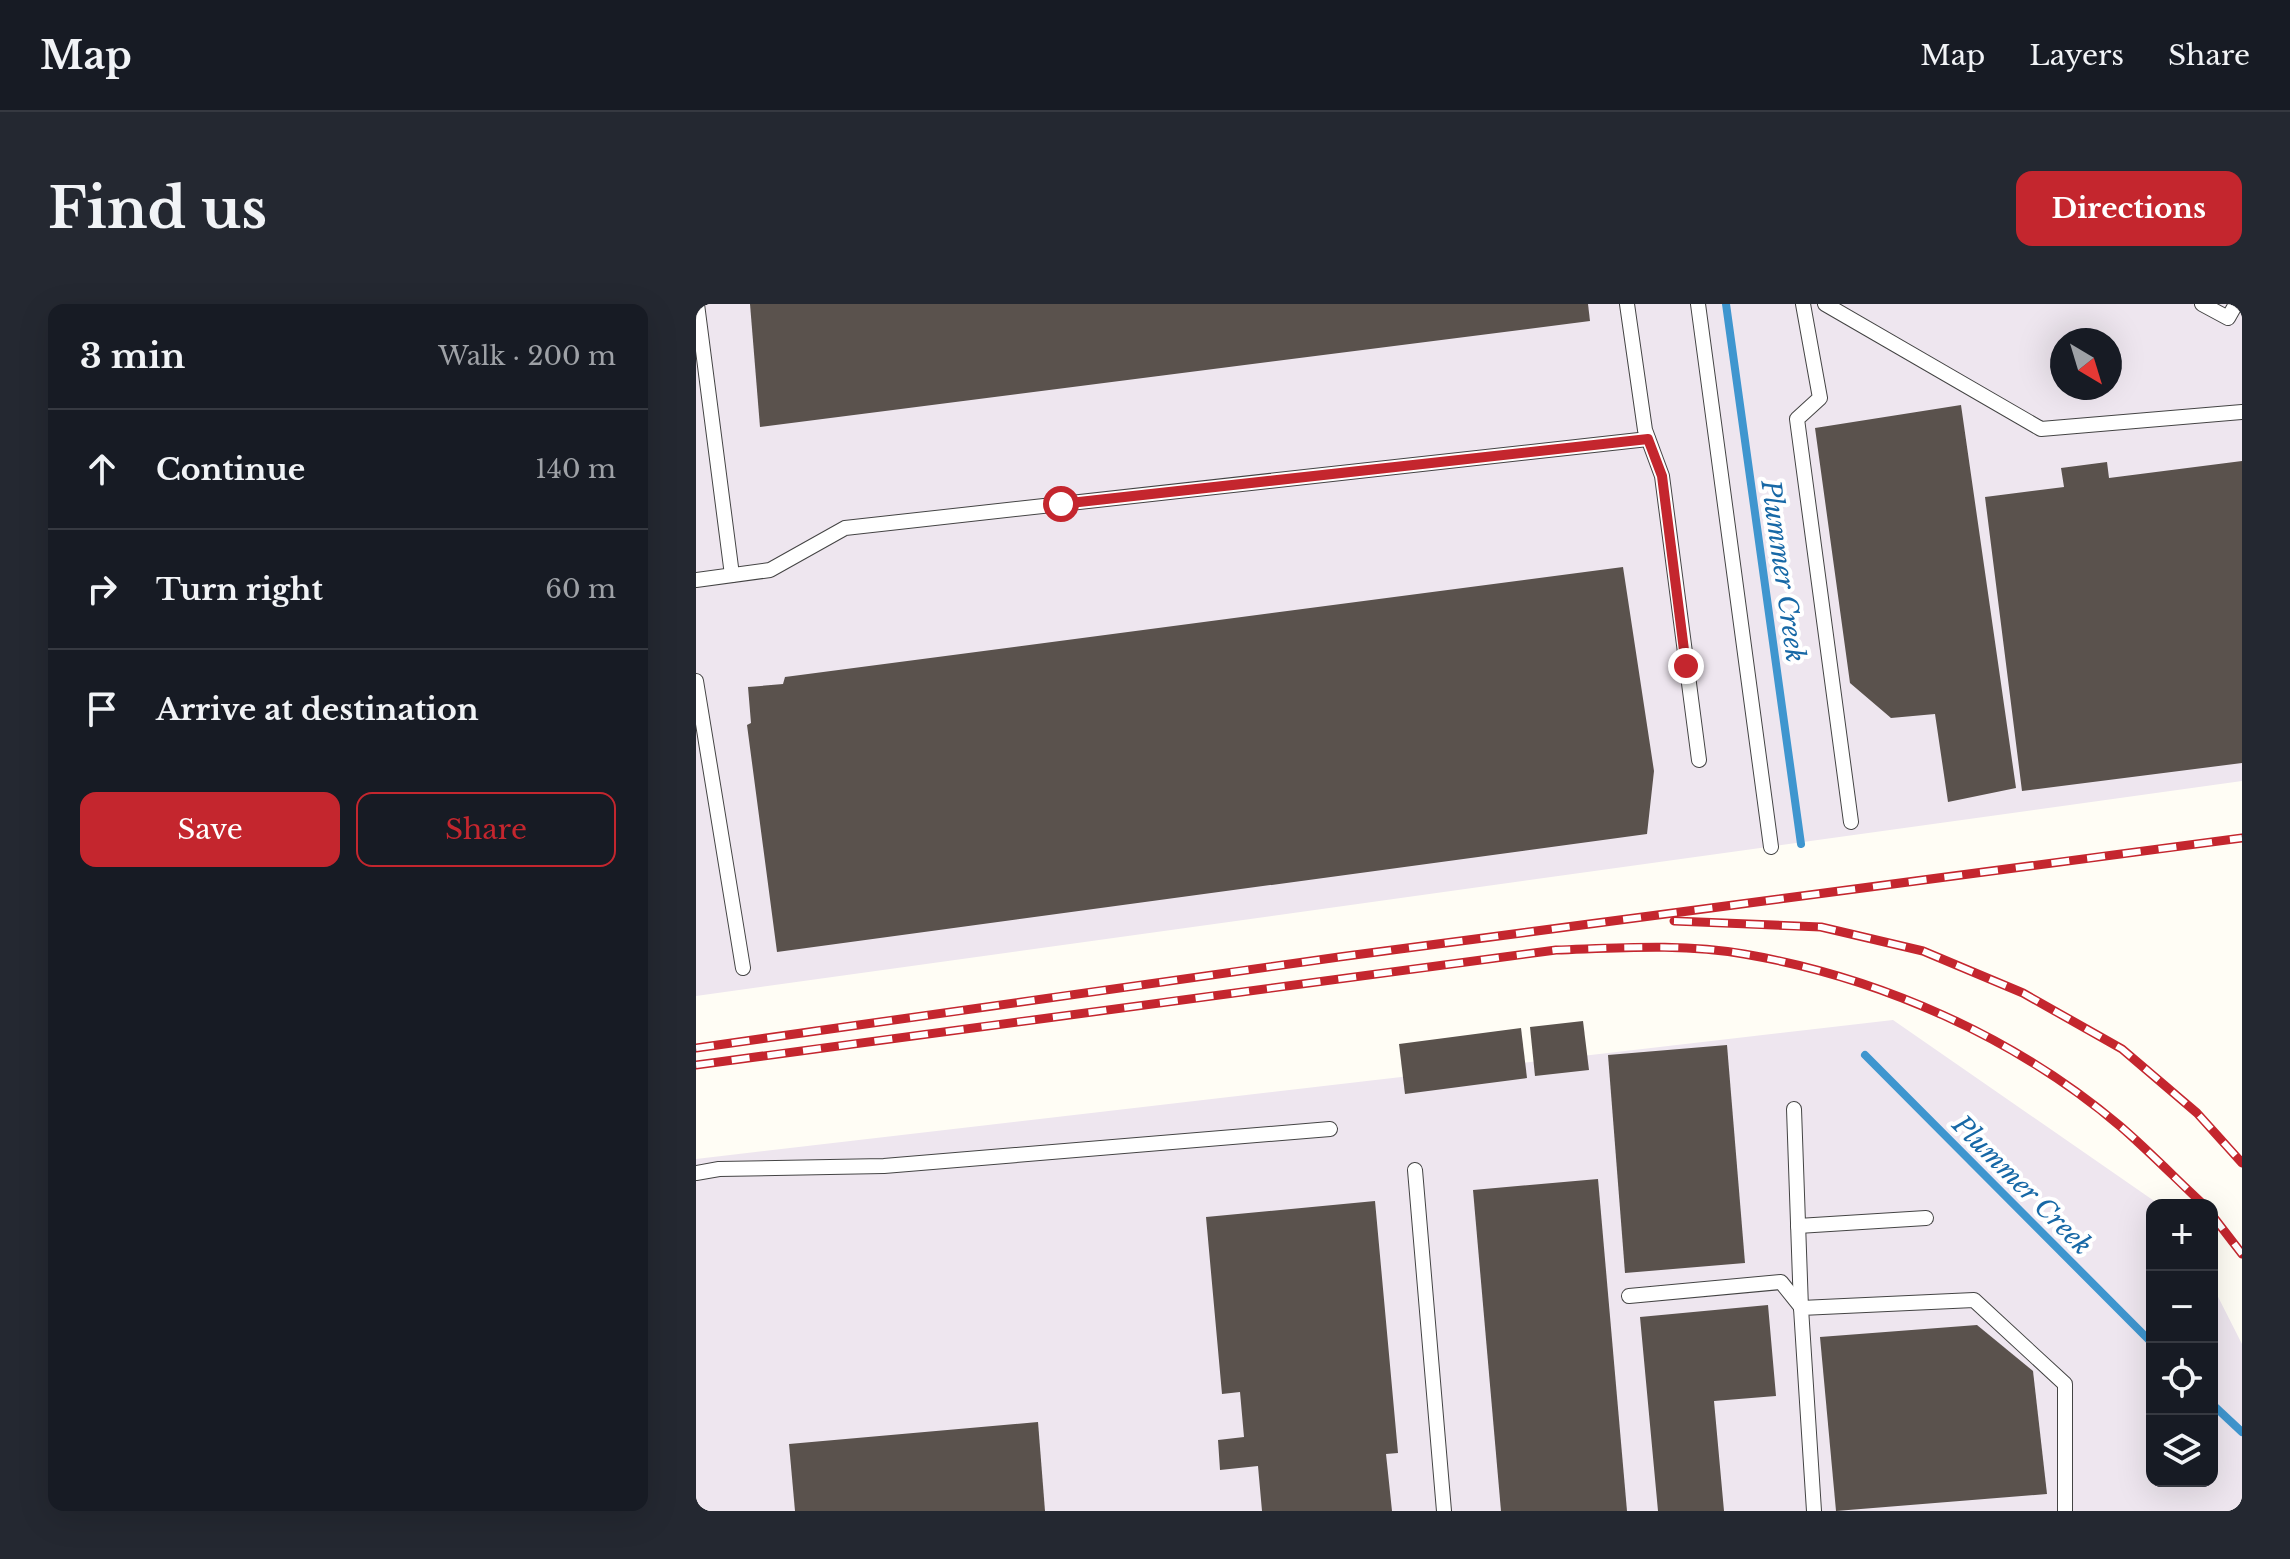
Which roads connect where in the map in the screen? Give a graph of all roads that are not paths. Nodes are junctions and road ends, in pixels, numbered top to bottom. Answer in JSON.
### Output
{"nodes":[{"id":1,"x":697,"y":304,"type":"edge"},
{"id":2,"x":1627,"y":304,"type":"edge"},
{"id":3,"x":1698,"y":304,"type":"edge"},
{"id":4,"x":1803,"y":304,"type":"edge"},
{"id":5,"x":1825,"y":304,"type":"edge"},
{"id":6,"x":2202,"y":304,"type":"edge"},
{"id":7,"x":2236,"y":304,"type":"edge"},
{"id":8,"x":2242,"y":412,"type":"edge"},
{"id":9,"x":1648,"y":439,"type":"junction"},
{"id":10,"x":732,"y":575,"type":"junction"},
{"id":11,"x":696,"y":580,"type":"edge"},
{"id":12,"x":696,"y":681,"type":"edge"},
{"id":13,"x":1699,"y":760,"type":"dead end"},
{"id":14,"x":1851,"y":822,"type":"dead end"},
{"id":15,"x":1771,"y":847,"type":"dead end"},
{"id":16,"x":743,"y":968,"type":"dead end"},
{"id":17,"x":1794,"y":1109,"type":"dead end"},
{"id":18,"x":1330,"y":1129,"type":"dead end"},
{"id":19,"x":1415,"y":1170,"type":"dead end"},
{"id":20,"x":696,"y":1173,"type":"edge"},
{"id":21,"x":1926,"y":1218,"type":"dead end"},
{"id":22,"x":1798,"y":1226,"type":"junction"},
{"id":23,"x":1629,"y":1296,"type":"dead end"},
{"id":24,"x":1801,"y":1308,"type":"junction"},
{"id":25,"x":1444,"y":1511,"type":"edge"},
{"id":26,"x":1814,"y":1511,"type":"edge"},
{"id":27,"x":2065,"y":1511,"type":"edge"}],
"edges":[{"from":1,"to":10,"type":"lane"},
{"from":2,"to":9,"type":"lane"},
{"from":3,"to":15,"type":"lane"},
{"from":4,"to":14,"type":"lane"},
{"from":5,"to":8,"type":"lane"},
{"from":6,"to":7,"type":"lane"},
{"from":9,"to":10,"type":"lane"},
{"from":9,"to":13,"type":"lane"},
{"from":10,"to":11,"type":"lane"},
{"from":12,"to":16,"type":"lane"},
{"from":17,"to":22,"type":"lane"},
{"from":18,"to":20,"type":"lane"},
{"from":19,"to":25,"type":"lane"},
{"from":21,"to":22,"type":"lane"},
{"from":22,"to":24,"type":"lane"},
{"from":23,"to":24,"type":"lane"},
{"from":24,"to":26,"type":"lane"},
{"from":24,"to":27,"type":"lane"}]}
